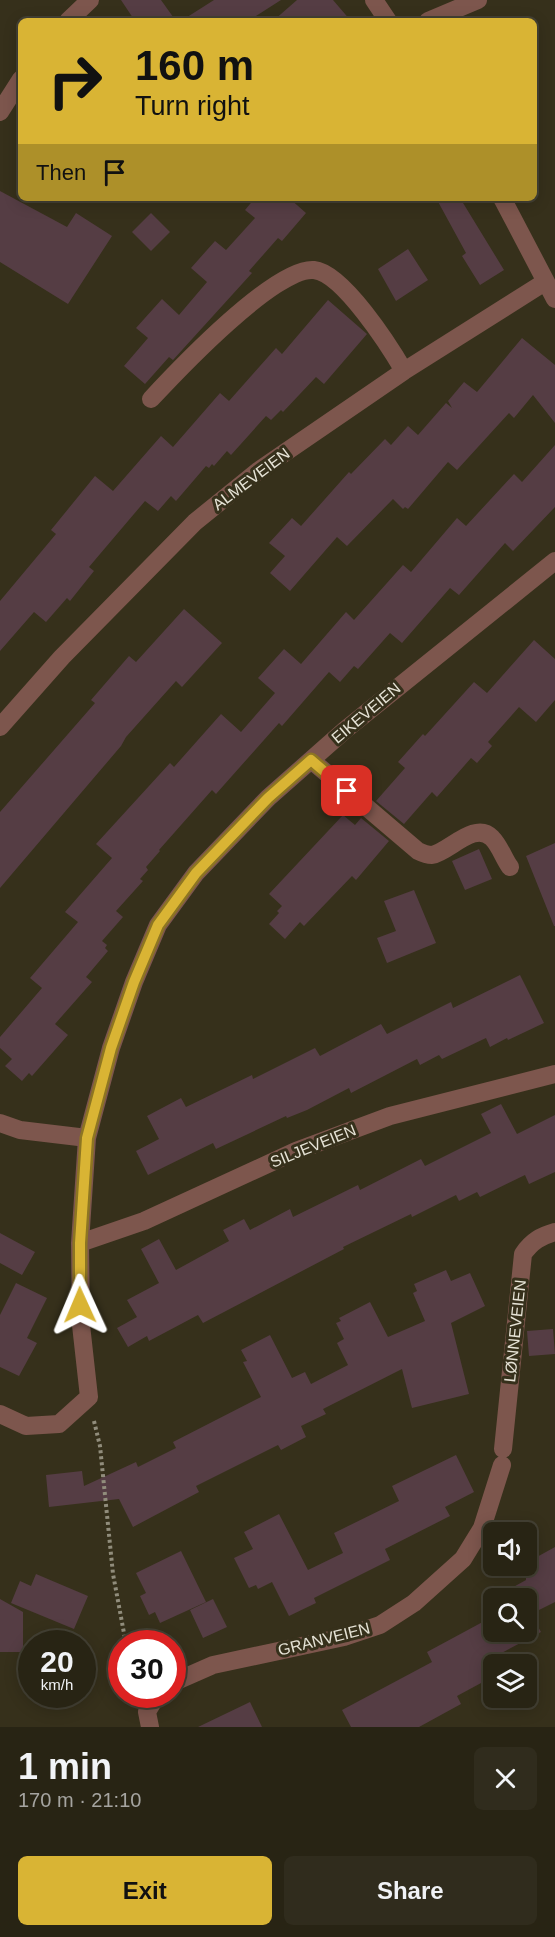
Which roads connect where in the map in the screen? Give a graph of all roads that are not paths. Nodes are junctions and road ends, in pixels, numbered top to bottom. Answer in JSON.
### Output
{"nodes":[{"id":1,"x":90,"y":0,"type":"edge"},
{"id":2,"x":374,"y":0,"type":"edge"},
{"id":3,"x":478,"y":0,"type":"edge"},
{"id":4,"x":71,"y":18,"type":"edge"},
{"id":5,"x":386,"y":18,"type":"edge"},
{"id":6,"x":435,"y":18,"type":"edge"},
{"id":7,"x":18,"y":84,"type":"edge"},
{"id":8,"x":0,"y":112,"type":"edge"},
{"id":9,"x":504,"y":201,"type":"edge"},
{"id":10,"x":545,"y":282,"type":"junction"},
{"id":11,"x":555,"y":299,"type":"edge"},
{"id":12,"x":404,"y":371,"type":"junction"},
{"id":13,"x":151,"y":399,"type":"dead end"},
{"id":14,"x":555,"y":561,"type":"edge"},
{"id":15,"x":0,"y":727,"type":"edge"},
{"id":16,"x":311,"y":760,"type":"junction"},
{"id":17,"x":510,"y":867,"type":"dead end"},
{"id":18,"x":555,"y":1074,"type":"edge"},
{"id":19,"x":0,"y":1123,"type":"edge"},
{"id":20,"x":87,"y":1138,"type":"junction"},
{"id":21,"x":555,"y":1232,"type":"edge"},
{"id":22,"x":80,"y":1243,"type":"junction"},
{"id":23,"x":0,"y":1414,"type":"edge"},
{"id":24,"x":502,"y":1457,"type":"joint"},
{"id":25,"x":186,"y":1677,"type":"edge"},
{"id":26,"x":149,"y":1708,"type":"edge"},
{"id":27,"x":150,"y":1727,"type":"edge"}],
"edges":[{"from":1,"to":4,"type":"street"},
{"from":2,"to":5,"type":"street"},
{"from":3,"to":6,"type":"street"},
{"from":7,"to":8,"type":"street"},
{"from":9,"to":10,"type":"street"},
{"from":10,"to":11,"type":"street"},
{"from":10,"to":12,"type":"street","name":"ALMEVEIEN"},
{"from":12,"to":13,"type":"street"},
{"from":12,"to":15,"type":"street","name":"ALMEVEIEN"},
{"from":14,"to":16,"type":"street","name":"EIKEVEIEN"},
{"from":16,"to":17,"type":"street"},
{"from":16,"to":20,"type":"street","name":"EIKEVEIEN"},
{"from":18,"to":22,"type":"street","name":"SILJEVEIEN"},
{"from":19,"to":20,"type":"street"},
{"from":20,"to":22,"type":"street","name":"EIKEVEIEN"},
{"from":21,"to":24,"type":"street","name":"LØNNEVEIEN"},
{"from":22,"to":23,"type":"street","name":"EIKEVEIEN"},
{"from":24,"to":25,"type":"street","name":"GRANVEIEN"},
{"from":26,"to":27,"type":"street"}]}
